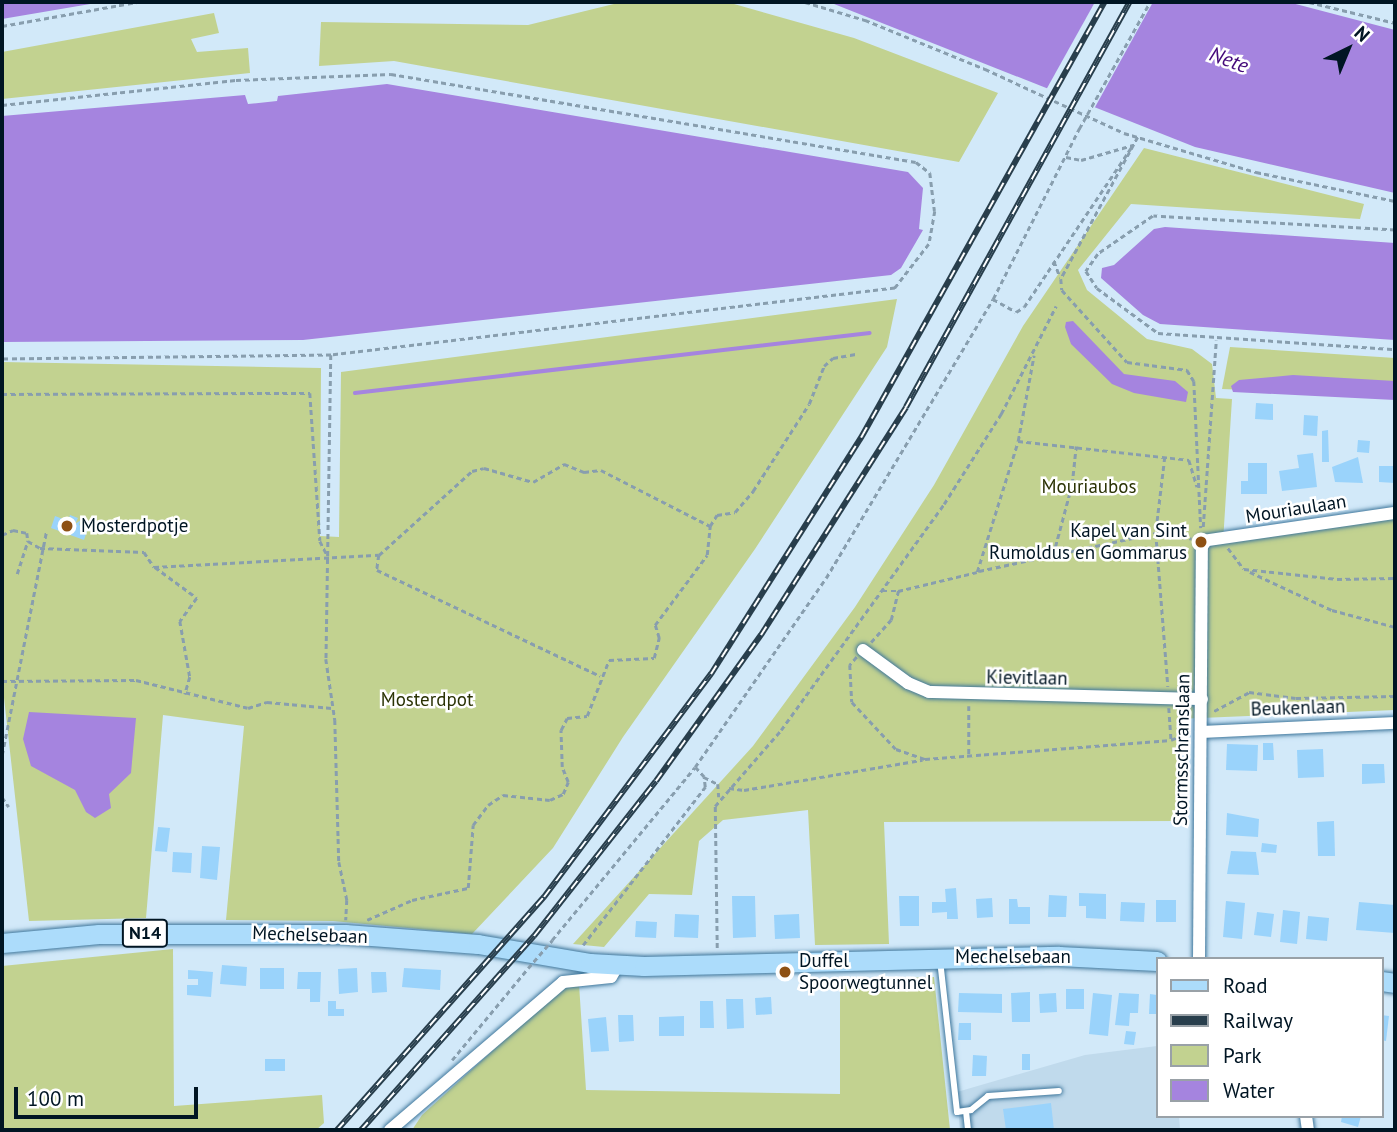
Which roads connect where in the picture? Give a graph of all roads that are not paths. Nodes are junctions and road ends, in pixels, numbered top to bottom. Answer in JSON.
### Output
{"nodes":[{"id":1,"x":1395,"y":513,"type":"edge"},
{"id":2,"x":1202,"y":541,"type":"joint"},
{"id":3,"x":863,"y":650,"type":"road end"},
{"id":4,"x":1202,"y":699,"type":"junction"},
{"id":5,"x":1395,"y":723,"type":"edge"},
{"id":6,"x":1202,"y":725,"type":"junction"},
{"id":7,"x":2,"y":943,"type":"edge"},
{"id":8,"x":1199,"y":957,"type":"edge"},
{"id":9,"x":940,"y":958,"type":"junction"},
{"id":10,"x":1156,"y":961,"type":"edge"},
{"id":11,"x":618,"y":965,"type":"junction"},
{"id":12,"x":1059,"y":1091,"type":"dead end"},
{"id":13,"x":966,"y":1111,"type":"junction"},
{"id":14,"x":390,"y":1130,"type":"edge"},
{"id":15,"x":968,"y":1130,"type":"edge"}],
"edges":[{"from":1,"to":2,"type":"street","name":"Mouriaulaan"},
{"from":2,"to":4,"type":"street","name":"Stormsschranslaan"},
{"from":3,"to":4,"type":"street","name":"Kievitlaan"},
{"from":4,"to":6,"type":"street","name":"Stormsschranslaan"},
{"from":5,"to":6,"type":"street","name":"Beukenlaan"},
{"from":6,"to":8,"type":"street","name":"Stormsschranslaan"},
{"from":7,"to":11,"type":"main road","name":"Mechelsebaan","number":"N14"},
{"from":9,"to":10,"type":"main road","name":"Mechelsebaan","number":"N14"},
{"from":9,"to":11,"type":"main road","name":"Mechelsebaan","number":"N14"},
{"from":9,"to":13,"type":"lane"},
{"from":11,"to":14,"type":"street","name":"Mechelsebaan"},
{"from":12,"to":13,"type":"lane"},
{"from":13,"to":15,"type":"lane"}]}
